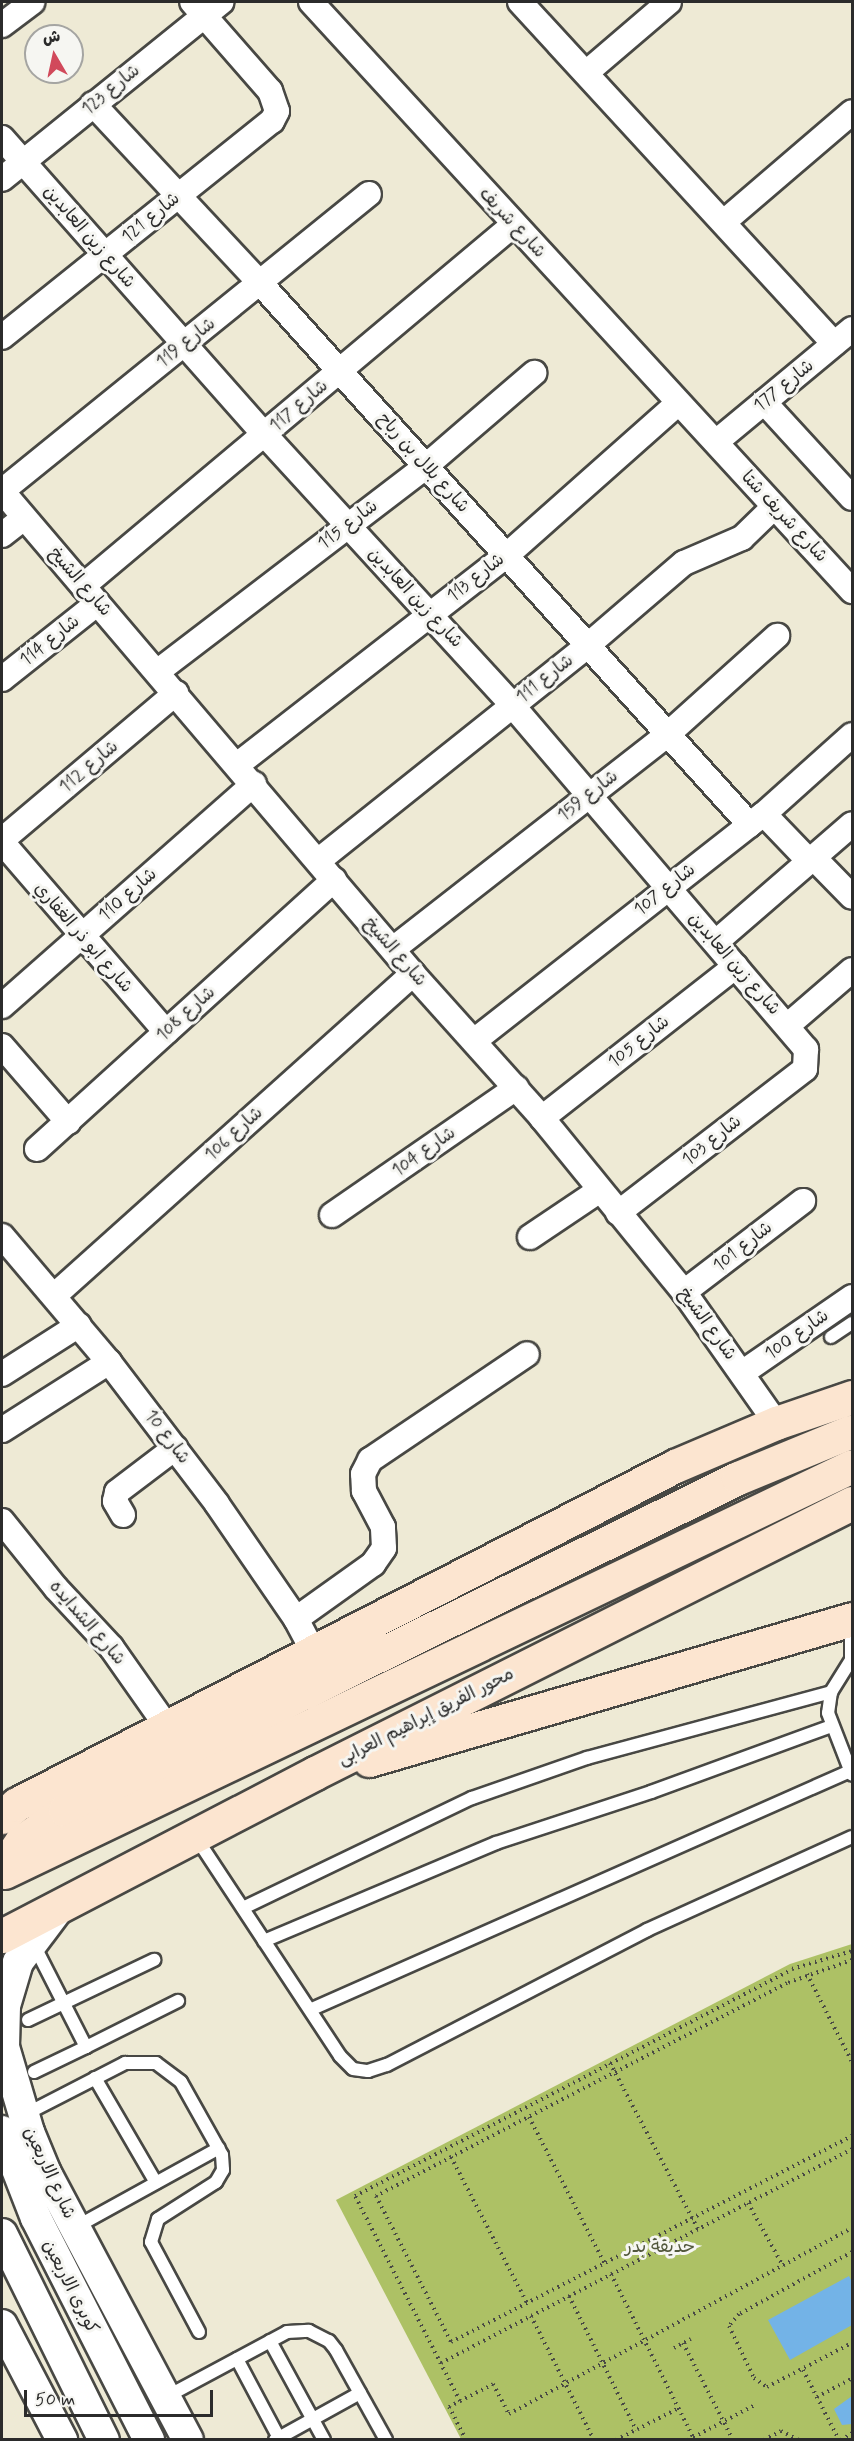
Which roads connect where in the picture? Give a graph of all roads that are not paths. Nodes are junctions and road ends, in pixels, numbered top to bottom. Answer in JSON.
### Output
{"nodes":[{"id":1,"x":32,"y":2,"type":"edge"},
{"id":2,"x":311,"y":2,"type":"edge"},
{"id":3,"x":520,"y":2,"type":"edge"},
{"id":4,"x":669,"y":2,"type":"edge"},
{"id":5,"x":205,"y":6,"type":"edge"},
{"id":6,"x":2,"y":25,"type":"edge"},
{"id":7,"x":586,"y":73,"type":"junction"},
{"id":8,"x":93,"y":104,"type":"junction"},
{"id":9,"x":852,"y":112,"type":"edge"},
{"id":10,"x":2,"y":138,"type":"edge"},
{"id":11,"x":22,"y":162,"type":"junction"},
{"id":12,"x":2,"y":179,"type":"edge"},
{"id":13,"x":369,"y":194,"type":"dead end"},
{"id":14,"x":179,"y":195,"type":"junction"},
{"id":15,"x":725,"y":221,"type":"junction"},
{"id":16,"x":513,"y":225,"type":"junction"},
{"id":17,"x":104,"y":255,"type":"junction"},
{"id":18,"x":261,"y":284,"type":"junction"},
{"id":19,"x":2,"y":336,"type":"edge"},
{"id":20,"x":843,"y":337,"type":"edge"},
{"id":21,"x":184,"y":345,"type":"junction"},
{"id":22,"x":339,"y":372,"type":"junction"},
{"id":23,"x":534,"y":373,"type":"dead end"},
{"id":24,"x":764,"y":402,"type":"junction"},
{"id":25,"x":678,"y":403,"type":"junction"},
{"id":26,"x":265,"y":435,"type":"junction"},
{"id":27,"x":716,"y":442,"type":"junction"},
{"id":28,"x":426,"y":466,"type":"junction"},
{"id":29,"x":2,"y":491,"type":"edge"},
{"id":30,"x":852,"y":498,"type":"edge"},
{"id":31,"x":774,"y":507,"type":"junction"},
{"id":32,"x":24,"y":518,"type":"junction"},
{"id":33,"x":348,"y":525,"type":"junction"},
{"id":34,"x":2,"y":535,"type":"edge"},
{"id":35,"x":507,"y":555,"type":"junction"},
{"id":36,"x":852,"y":591,"type":"edge"},
{"id":37,"x":90,"y":595,"type":"junction"},
{"id":38,"x":430,"y":613,"type":"junction"},
{"id":39,"x":777,"y":636,"type":"dead end"},
{"id":40,"x":587,"y":646,"type":"junction"},
{"id":41,"x":157,"y":672,"type":"junction"},
{"id":42,"x":2,"y":679,"type":"edge"},
{"id":43,"x":176,"y":693,"type":"junction"},
{"id":44,"x":512,"y":705,"type":"junction"},
{"id":45,"x":668,"y":734,"type":"junction"},
{"id":46,"x":852,"y":735,"type":"edge"},
{"id":47,"x":237,"y":765,"type":"junction"},
{"id":48,"x":254,"y":784,"type":"junction"},
{"id":49,"x":591,"y":795,"type":"junction"},
{"id":50,"x":757,"y":819,"type":"junction"},
{"id":51,"x":852,"y":824,"type":"edge"},
{"id":52,"x":2,"y":841,"type":"edge"},
{"id":53,"x":812,"y":860,"type":"junction"},
{"id":54,"x":318,"y":861,"type":"junction"},
{"id":55,"x":334,"y":880,"type":"junction"},
{"id":56,"x":668,"y":887,"type":"junction"},
{"id":57,"x":852,"y":897,"type":"edge"},
{"id":58,"x":81,"y":936,"type":"junction"},
{"id":59,"x":716,"y":942,"type":"junction"},
{"id":60,"x":393,"y":949,"type":"junction"},
{"id":61,"x":736,"y":966,"type":"junction"},
{"id":62,"x":852,"y":970,"type":"edge"},
{"id":63,"x":413,"y":974,"type":"junction"},
{"id":64,"x":2,"y":1006,"type":"edge"},
{"id":65,"x":787,"y":1026,"type":"junction"},
{"id":66,"x":166,"y":1032,"type":"junction"},
{"id":67,"x":474,"y":1041,"type":"junction"},
{"id":68,"x":2,"y":1046,"type":"edge"},
{"id":69,"x":805,"y":1069,"type":"joint"},
{"id":70,"x":516,"y":1088,"type":"junction"},
{"id":71,"x":542,"y":1118,"type":"junction"},
{"id":72,"x":68,"y":1122,"type":"junction"},
{"id":73,"x":37,"y":1149,"type":"dead end"},
{"id":74,"x":600,"y":1190,"type":"junction"},
{"id":75,"x":803,"y":1201,"type":"dead end"},
{"id":76,"x":618,"y":1213,"type":"junction"},
{"id":77,"x":332,"y":1215,"type":"dead end"},
{"id":78,"x":2,"y":1236,"type":"edge"},
{"id":79,"x":530,"y":1238,"type":"dead end"},
{"id":80,"x":684,"y":1292,"type":"junction"},
{"id":81,"x":55,"y":1295,"type":"junction"},
{"id":82,"x":852,"y":1297,"type":"edge"},
{"id":83,"x":852,"y":1323,"type":"edge"},
{"id":84,"x":79,"y":1325,"type":"junction"},
{"id":85,"x":831,"y":1336,"type":"dead end"},
{"id":86,"x":527,"y":1354,"type":"dead end"},
{"id":87,"x":109,"y":1362,"type":"junction"},
{"id":88,"x":742,"y":1373,"type":"junction"},
{"id":89,"x":2,"y":1374,"type":"edge"},
{"id":90,"x":852,"y":1397,"type":"edge"},
{"id":91,"x":776,"y":1423,"type":"junction"},
{"id":92,"x":2,"y":1430,"type":"edge"},
{"id":93,"x":852,"y":1431,"type":"edge"},
{"id":94,"x":176,"y":1448,"type":"junction"},
{"id":95,"x":852,"y":1466,"type":"edge"},
{"id":96,"x":852,"y":1503,"type":"edge"},
{"id":97,"x":123,"y":1515,"type":"dead end"},
{"id":98,"x":2,"y":1521,"type":"edge"},
{"id":99,"x":296,"y":1619,"type":"junction"},
{"id":100,"x":852,"y":1620,"type":"edge"},
{"id":101,"x":314,"y":1653,"type":"junction"},
{"id":102,"x":831,"y":1692,"type":"junction"},
{"id":103,"x":831,"y":1726,"type":"junction"},
{"id":104,"x":168,"y":1728,"type":"junction"},
{"id":105,"x":315,"y":1773,"type":"junction"},
{"id":106,"x":851,"y":1773,"type":"edge"},
{"id":107,"x":2,"y":1817,"type":"edge"},
{"id":108,"x":194,"y":1835,"type":"junction"},
{"id":109,"x":852,"y":1838,"type":"edge"},
{"id":110,"x":2,"y":1872,"type":"edge"},
{"id":111,"x":243,"y":1908,"type":"junction"},
{"id":112,"x":16,"y":1937,"type":"edge"},
{"id":113,"x":264,"y":1941,"type":"junction"},
{"id":114,"x":154,"y":1960,"type":"dead end"},
{"id":115,"x":178,"y":2001,"type":"dead end"},
{"id":116,"x":64,"y":2004,"type":"junction"},
{"id":117,"x":312,"y":2009,"type":"junction"},
{"id":118,"x":28,"y":2020,"type":"dead end"},
{"id":119,"x":3,"y":2047,"type":"edge"},
{"id":120,"x":86,"y":2047,"type":"junction"},
{"id":121,"x":34,"y":2072,"type":"dead end"},
{"id":122,"x":95,"y":2078,"type":"junction"},
{"id":123,"x":11,"y":2131,"type":"edge"},
{"id":124,"x":219,"y":2148,"type":"junction"},
{"id":125,"x":156,"y":2183,"type":"junction"},
{"id":126,"x":75,"y":2228,"type":"junction"},
{"id":127,"x":2,"y":2234,"type":"edge"},
{"id":128,"x":2,"y":2325,"type":"edge"},
{"id":129,"x":199,"y":2332,"type":"dead end"},
{"id":130,"x":270,"y":2341,"type":"junction"},
{"id":131,"x":237,"y":2358,"type":"junction"},
{"id":132,"x":360,"y":2394,"type":"junction"},
{"id":133,"x":166,"y":2397,"type":"junction"},
{"id":134,"x":312,"y":2419,"type":"junction"},
{"id":135,"x":62,"y":2439,"type":"edge"},
{"id":136,"x":105,"y":2439,"type":"edge"},
{"id":137,"x":149,"y":2439,"type":"edge"},
{"id":138,"x":188,"y":2439,"type":"edge"},
{"id":139,"x":278,"y":2439,"type":"edge"},
{"id":140,"x":324,"y":2439,"type":"edge"},
{"id":141,"x":386,"y":2439,"type":"edge"}],
"edges":[{"from":1,"to":6,"type":"street"},
{"from":2,"to":16,"type":"street","name":"شارع شريف"},
{"from":3,"to":7,"type":"street"},
{"from":4,"to":7,"type":"street"},
{"from":5,"to":8,"type":"street","name":"شارع 123"},
{"from":5,"to":14,"type":"street","name":"شارع 121"},
{"from":7,"to":15,"type":"street"},
{"from":8,"to":11,"type":"street","name":"شارع 123"},
{"from":8,"to":14,"type":"street","name":"شارع بلال بن رباح"},
{"from":9,"to":15,"type":"street"},
{"from":10,"to":11,"type":"street","name":"شارع زين العابدين"},
{"from":11,"to":12,"type":"street","name":"شارع 123"},
{"from":11,"to":17,"type":"street","name":"شارع زين العابدين"},
{"from":13,"to":18,"type":"street","name":"شارع 119"},
{"from":14,"to":17,"type":"street","name":"شارع 121"},
{"from":14,"to":18,"type":"street","name":"شارع بلال بن رباح"},
{"from":15,"to":20,"type":"street"},
{"from":16,"to":22,"type":"street","name":"شارع 117"},
{"from":16,"to":25,"type":"street","name":"شارع شريف"},
{"from":17,"to":19,"type":"street","name":"شارع 121"},
{"from":17,"to":21,"type":"street","name":"شارع زين العابدين"},
{"from":18,"to":21,"type":"street","name":"شارع 119"},
{"from":18,"to":22,"type":"street","name":"شارع بلال بن رباح"},
{"from":20,"to":24,"type":"street","name":"شارع 177"},
{"from":21,"to":26,"type":"street","name":"شارع زين العابدين"},
{"from":21,"to":29,"type":"street","name":"شارع 119"},
{"from":22,"to":26,"type":"street","name":"شارع 117"},
{"from":22,"to":28,"type":"street","name":"شارع بلال بن رباح"},
{"from":23,"to":28,"type":"street","name":"شارع 115"},
{"from":24,"to":27,"type":"street","name":"شارع 177"},
{"from":24,"to":30,"type":"street"},
{"from":25,"to":27,"type":"street","name":"شارع شريف"},
{"from":25,"to":35,"type":"street","name":"شارع 113"},
{"from":26,"to":33,"type":"street","name":"شارع زين العابدين"},
{"from":26,"to":37,"type":"street","name":"شارع 117"},
{"from":27,"to":31,"type":"street","name":"شارع شريف شتا"},
{"from":28,"to":33,"type":"street","name":"شارع 115"},
{"from":28,"to":35,"type":"street","name":"شارع بلال بن رباح"},
{"from":29,"to":32,"type":"street","name":"شارع الشيخ"},
{"from":31,"to":36,"type":"street","name":"شارع شريف شتا"},
{"from":31,"to":40,"type":"street","name":"شارع 111"},
{"from":32,"to":34,"type":"street"},
{"from":32,"to":37,"type":"street","name":"شارع الشيخ"},
{"from":33,"to":38,"type":"street","name":"شارع زين العابدين"},
{"from":33,"to":41,"type":"street","name":"شارع 115"},
{"from":35,"to":38,"type":"street","name":"شارع 113"},
{"from":35,"to":40,"type":"street","name":"شارع بلال بن رباح"},
{"from":37,"to":41,"type":"street","name":"شارع الشيخ"},
{"from":37,"to":42,"type":"street","name":"شارع 114"},
{"from":38,"to":44,"type":"street","name":"شارع زين العابدين"},
{"from":38,"to":47,"type":"street","name":"شارع 113"},
{"from":39,"to":45,"type":"street","name":"شارع 159"},
{"from":40,"to":44,"type":"street","name":"شارع 111"},
{"from":40,"to":45,"type":"street","name":"شارع بلال بن رباح"},
{"from":41,"to":43,"type":"street","name":"شارع الشيخ"},
{"from":43,"to":47,"type":"street","name":"شارع الشيخ"},
{"from":43,"to":52,"type":"street","name":"شارع 112"},
{"from":44,"to":49,"type":"street","name":"شارع زين العابدين"},
{"from":44,"to":54,"type":"street","name":"شارع 111"},
{"from":45,"to":49,"type":"street","name":"شارع 159"},
{"from":45,"to":50,"type":"street","name":"شارع بلال بن رباح"},
{"from":46,"to":50,"type":"street","name":"شارع 107"},
{"from":47,"to":48,"type":"street","name":"شارع الشيخ"},
{"from":48,"to":54,"type":"street","name":"شارع الشيخ"},
{"from":48,"to":58,"type":"street","name":"شارع 110"},
{"from":49,"to":56,"type":"street","name":"شارع زين العابدين"},
{"from":49,"to":60,"type":"street","name":"شارع 159"},
{"from":50,"to":53,"type":"street","name":"شارع بلال بن رباح"},
{"from":50,"to":56,"type":"street","name":"شارع 107"},
{"from":51,"to":53,"type":"street"},
{"from":52,"to":58,"type":"street","name":"شارع ابو ذر الغفاري"},
{"from":53,"to":57,"type":"street","name":"شارع بلال بن رباح"},
{"from":53,"to":59,"type":"street"},
{"from":54,"to":55,"type":"street","name":"شارع الشيخ"},
{"from":55,"to":60,"type":"street","name":"شارع الشيخ"},
{"from":55,"to":66,"type":"street","name":"شارع 108"},
{"from":56,"to":59,"type":"street","name":"شارع زين العابدين"},
{"from":56,"to":67,"type":"street","name":"شارع 107"},
{"from":58,"to":64,"type":"street","name":"شارع 110"},
{"from":58,"to":66,"type":"street","name":"شارع ابو ذر الغفاري"},
{"from":59,"to":61,"type":"street","name":"شارع زين العابدين"},
{"from":60,"to":63,"type":"street","name":"شارع الشيخ"},
{"from":61,"to":65,"type":"street","name":"شارع زين العابدين"},
{"from":61,"to":71,"type":"street","name":"شارع 105"},
{"from":62,"to":65,"type":"street"},
{"from":63,"to":67,"type":"street","name":"شارع الشيخ"},
{"from":63,"to":81,"type":"street","name":"شارع 106"},
{"from":65,"to":69,"type":"street","name":"شارع زين العابدين"},
{"from":66,"to":72,"type":"street","name":"شارع 108"},
{"from":67,"to":70,"type":"street","name":"شارع الشيخ"},
{"from":68,"to":72,"type":"street"},
{"from":69,"to":76,"type":"street","name":"شارع 103"},
{"from":70,"to":71,"type":"street","name":"شارع الشيخ"},
{"from":70,"to":77,"type":"street","name":"شارع 104"},
{"from":71,"to":74,"type":"street","name":"شارع الشيخ"},
{"from":72,"to":73,"type":"street","name":"شارع 108"},
{"from":74,"to":76,"type":"street","name":"شارع الشيخ"},
{"from":74,"to":79,"type":"street"},
{"from":75,"to":80,"type":"street","name":"شارع 101"},
{"from":76,"to":80,"type":"street","name":"شارع الشيخ"},
{"from":78,"to":81,"type":"street","name":"شارع 10"},
{"from":80,"to":88,"type":"street","name":"شارع الشيخ"},
{"from":81,"to":84,"type":"street","name":"شارع 10"},
{"from":82,"to":88,"type":"street","name":"شارع 100"},
{"from":83,"to":85,"type":"lane"},
{"from":84,"to":87,"type":"street","name":"شارع 10"},
{"from":84,"to":89,"type":"street"},
{"from":86,"to":99,"type":"street"},
{"from":87,"to":92,"type":"street"},
{"from":87,"to":94,"type":"street","name":"شارع 10"},
{"from":88,"to":91,"type":"street","name":"شارع الشيخ"},
{"from":90,"to":91,"type":"main road"},
{"from":91,"to":101,"type":"main road"},
{"from":93,"to":110,"type":"main road"},
{"from":94,"to":97,"type":"street"},
{"from":94,"to":99,"type":"street","name":"شارع 10"},
{"from":95,"to":110,"type":"main road"},
{"from":96,"to":105,"type":"main road","name":"محور الفريق إبراهيم العرابى"},
{"from":98,"to":104,"type":"street","name":"شارع الشدايده"},
{"from":99,"to":101,"type":"street","name":"شارع 10"},
{"from":100,"to":102,"type":"lane"},
{"from":100,"to":105,"type":"main road"},
{"from":101,"to":104,"type":"main road"},
{"from":102,"to":103,"type":"lane"},
{"from":102,"to":111,"type":"lane"},
{"from":103,"to":106,"type":"lane"},
{"from":103,"to":113,"type":"lane"},
{"from":104,"to":107,"type":"main road"},
{"from":105,"to":108,"type":"main road","name":"محور الفريق إبراهيم العرابى"},
{"from":106,"to":117,"type":"lane"},
{"from":108,"to":111,"type":"lane"},
{"from":108,"to":112,"type":"main road","name":"محور الفريق إبراهيم العرابى"},
{"from":109,"to":117,"type":"lane"},
{"from":111,"to":113,"type":"lane"},
{"from":112,"to":116,"type":"lane"},
{"from":112,"to":119,"type":"street","name":"شارع الاربعين"},
{"from":113,"to":117,"type":"lane"},
{"from":114,"to":116,"type":"lane"},
{"from":115,"to":120,"type":"lane"},
{"from":116,"to":118,"type":"lane"},
{"from":116,"to":120,"type":"lane"},
{"from":119,"to":123,"type":"street","name":"شارع الاربعين"},
{"from":120,"to":121,"type":"lane"},
{"from":122,"to":123,"type":"lane"},
{"from":122,"to":124,"type":"lane"},
{"from":122,"to":125,"type":"lane"},
{"from":123,"to":126,"type":"street","name":"شارع الاربعين"},
{"from":123,"to":137,"type":"street","name":"كوبرى الاربعين"},
{"from":124,"to":125,"type":"lane"},
{"from":124,"to":129,"type":"lane"},
{"from":125,"to":126,"type":"lane"},
{"from":126,"to":133,"type":"street","name":"شارع الاربعين"},
{"from":127,"to":136,"type":"street"},
{"from":128,"to":135,"type":"street"},
{"from":130,"to":131,"type":"lane"},
{"from":130,"to":132,"type":"lane"},
{"from":130,"to":134,"type":"lane"},
{"from":131,"to":133,"type":"lane"},
{"from":131,"to":139,"type":"lane"},
{"from":132,"to":134,"type":"lane"},
{"from":132,"to":141,"type":"lane"},
{"from":133,"to":138,"type":"street","name":"شارع الاربعين"},
{"from":134,"to":139,"type":"lane"},
{"from":134,"to":140,"type":"lane"}]}
